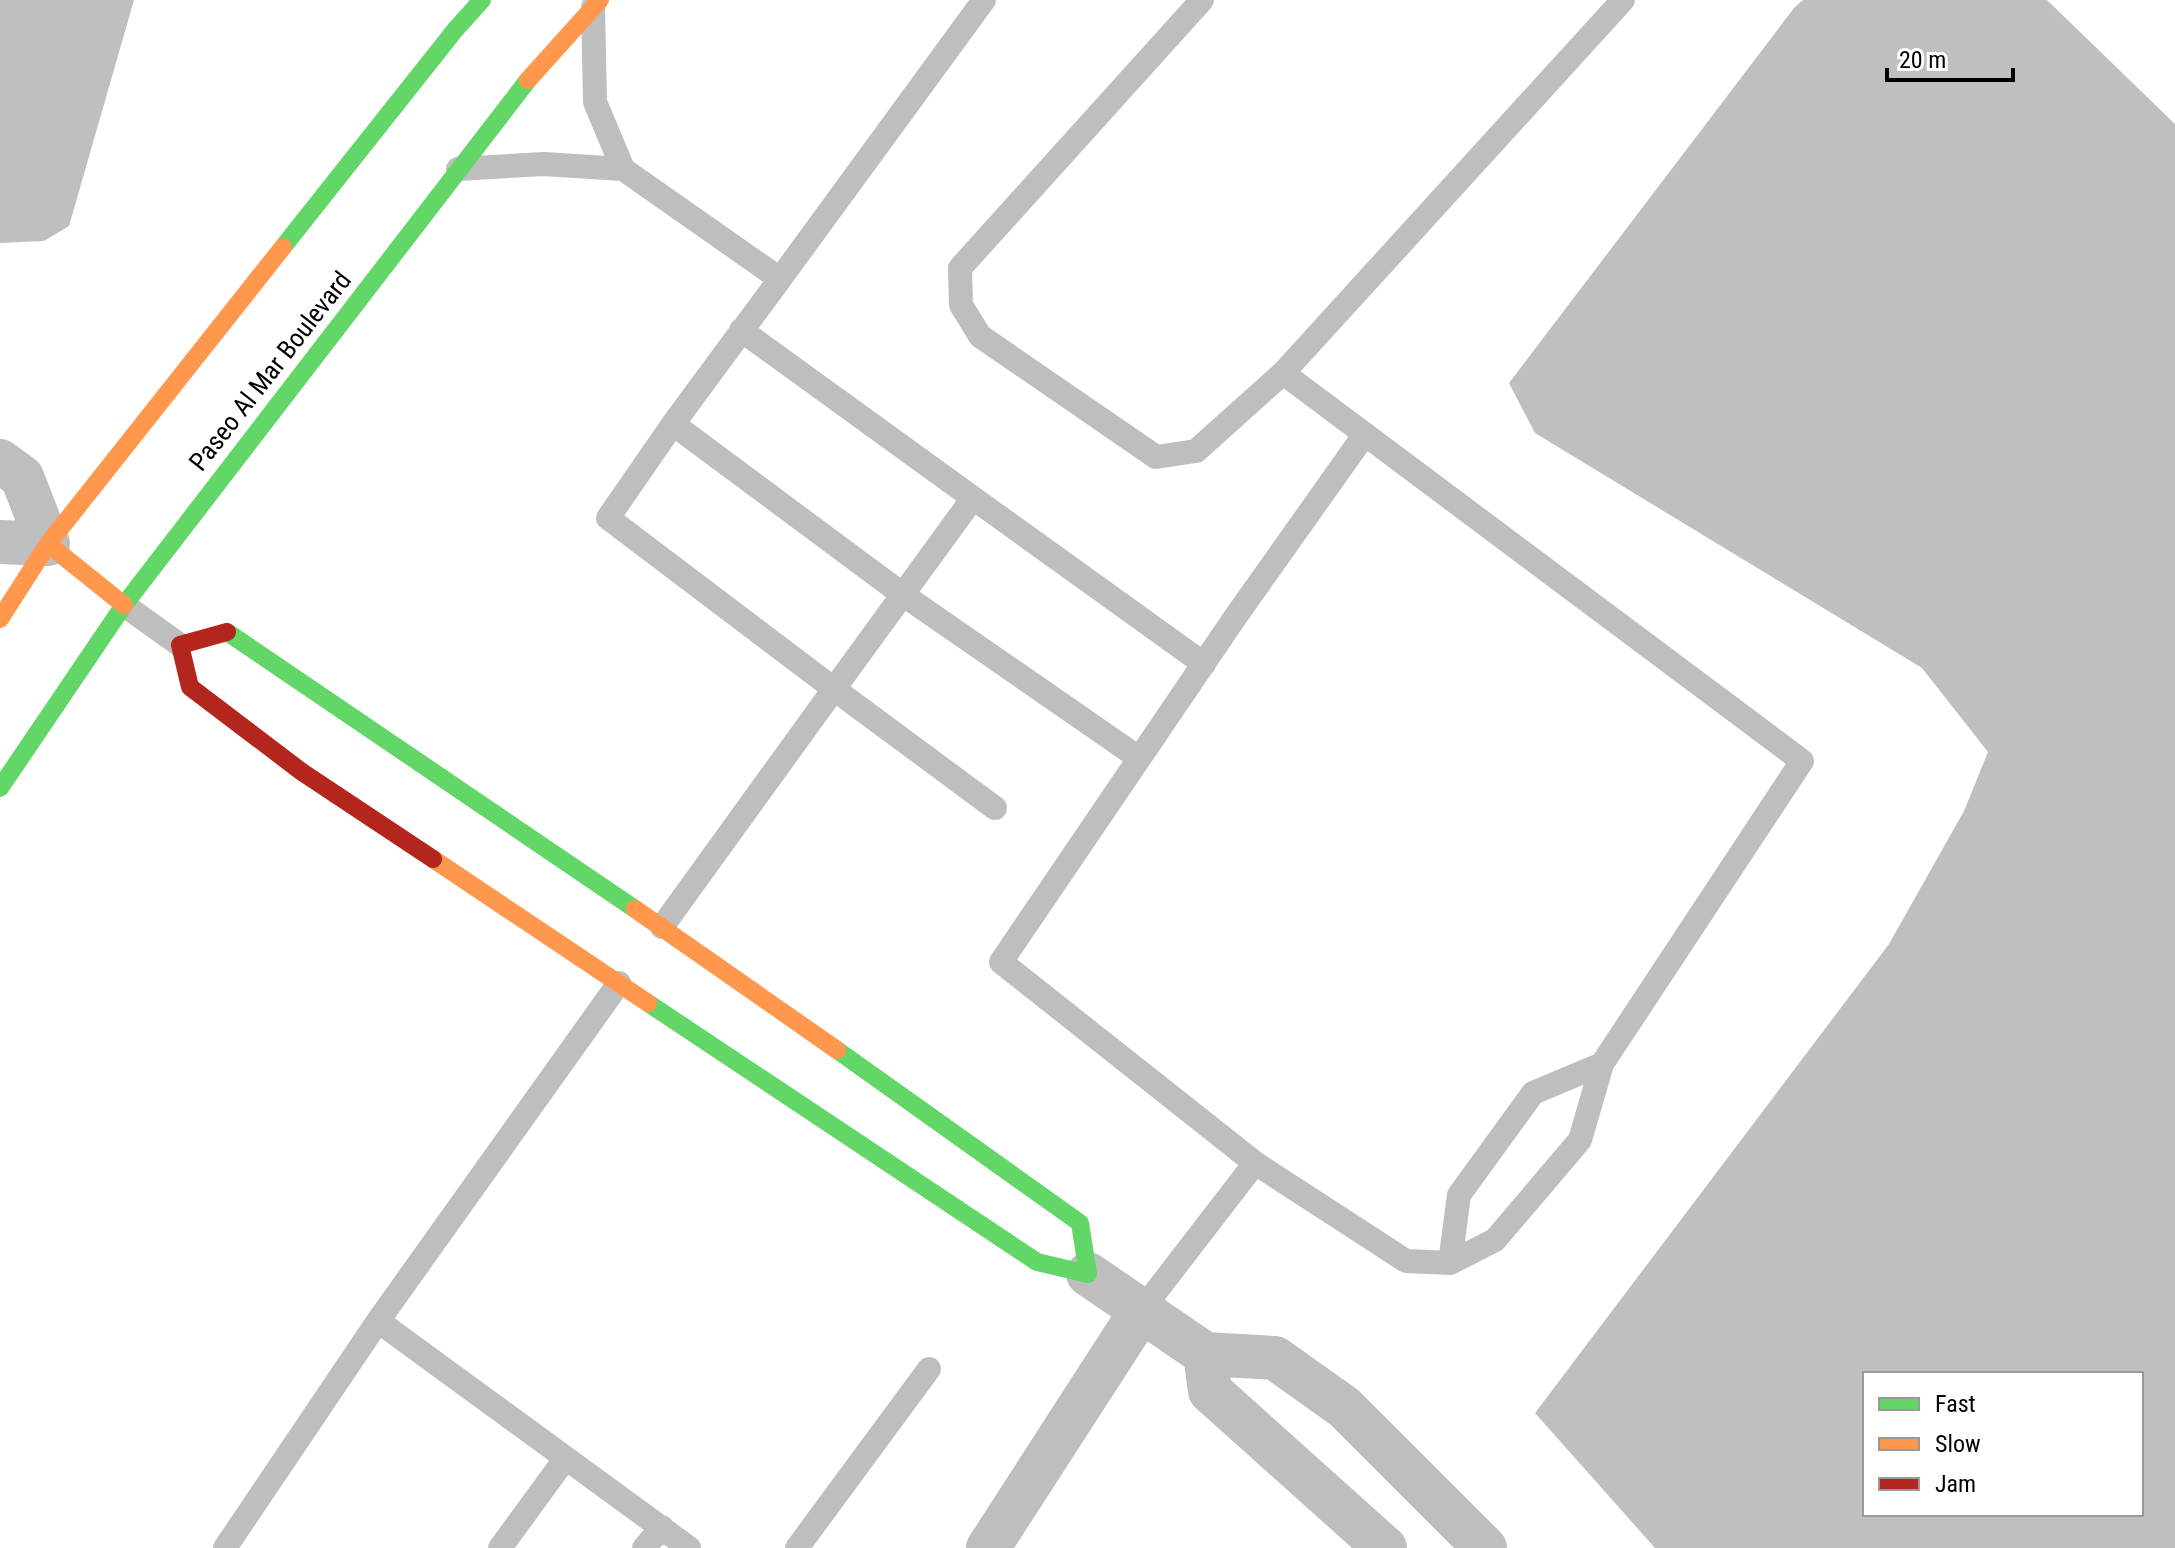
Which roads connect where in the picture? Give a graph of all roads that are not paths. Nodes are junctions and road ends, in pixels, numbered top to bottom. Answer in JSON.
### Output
{"nodes":[{"id":1,"x":482,"y":0,"type":"edge"},
{"id":2,"x":984,"y":0,"type":"edge"},
{"id":3,"x":1202,"y":0,"type":"edge"},
{"id":4,"x":1623,"y":0,"type":"edge"},
{"id":5,"x":597,"y":4,"type":"edge"},
{"id":6,"x":458,"y":169,"type":"junction"},
{"id":7,"x":623,"y":169,"type":"junction"},
{"id":8,"x":780,"y":279,"type":"junction"},
{"id":9,"x":741,"y":330,"type":"junction"},
{"id":10,"x":1283,"y":373,"type":"junction"},
{"id":11,"x":673,"y":424,"type":"junction"},
{"id":12,"x":1365,"y":434,"type":"junction"},
{"id":13,"x":0,"y":461,"type":"edge"},
{"id":14,"x":973,"y":498,"type":"junction"},
{"id":15,"x":0,"y":542,"type":"edge"},
{"id":16,"x":48,"y":544,"type":"junction"},
{"id":17,"x":902,"y":594,"type":"junction"},
{"id":18,"x":124,"y":605,"type":"junction"},
{"id":19,"x":0,"y":619,"type":"edge"},
{"id":20,"x":180,"y":645,"type":"junction"},
{"id":21,"x":1204,"y":664,"type":"junction"},
{"id":22,"x":834,"y":689,"type":"junction"},
{"id":23,"x":1139,"y":758,"type":"junction"},
{"id":24,"x":0,"y":788,"type":"edge"},
{"id":25,"x":995,"y":808,"type":"dead end"},
{"id":26,"x":662,"y":927,"type":"junction"},
{"id":27,"x":619,"y":983,"type":"junction"},
{"id":28,"x":1602,"y":1064,"type":"junction"},
{"id":29,"x":1255,"y":1163,"type":"junction"},
{"id":30,"x":1450,"y":1263,"type":"junction"},
{"id":31,"x":1088,"y":1274,"type":"junction"},
{"id":32,"x":1141,"y":1311,"type":"junction"},
{"id":33,"x":378,"y":1321,"type":"junction"},
{"id":34,"x":1205,"y":1354,"type":"junction"},
{"id":35,"x":929,"y":1369,"type":"dead end"},
{"id":36,"x":565,"y":1459,"type":"junction"},
{"id":37,"x":662,"y":1527,"type":"junction"},
{"id":38,"x":225,"y":1548,"type":"edge"},
{"id":39,"x":500,"y":1548,"type":"edge"},
{"id":40,"x":644,"y":1548,"type":"edge"},
{"id":41,"x":689,"y":1548,"type":"edge"},
{"id":42,"x":797,"y":1548,"type":"edge"},
{"id":43,"x":988,"y":1548,"type":"edge"},
{"id":44,"x":1385,"y":1548,"type":"edge"},
{"id":45,"x":1485,"y":1548,"type":"edge"}],
"edges":[{"from":1,"to":16,"type":"street"},
{"from":2,"to":8,"type":"lane"},
{"from":3,"to":10,"type":"lane"},
{"from":4,"to":10,"type":"lane"},
{"from":5,"to":6,"type":"street","name":"Paseo Al Mar Boulevard"},
{"from":5,"to":7,"type":"lane"},
{"from":6,"to":7,"type":"lane"},
{"from":6,"to":18,"type":"street","name":"Paseo Al Mar Boulevard"},
{"from":7,"to":8,"type":"lane"},
{"from":8,"to":9,"type":"lane"},
{"from":9,"to":11,"type":"lane"},
{"from":9,"to":14,"type":"lane"},
{"from":10,"to":12,"type":"lane"},
{"from":11,"to":17,"type":"lane"},
{"from":11,"to":22,"type":"lane"},
{"from":12,"to":21,"type":"lane"},
{"from":12,"to":28,"type":"lane"},
{"from":13,"to":16,"type":"street"},
{"from":14,"to":17,"type":"lane"},
{"from":14,"to":21,"type":"lane"},
{"from":15,"to":16,"type":"street"},
{"from":16,"to":18,"type":"street"},
{"from":16,"to":19,"type":"street"},
{"from":17,"to":22,"type":"lane"},
{"from":17,"to":23,"type":"lane"},
{"from":18,"to":20,"type":"lane"},
{"from":18,"to":24,"type":"street","name":"Paseo Al Mar Boulevard"},
{"from":20,"to":26,"type":"street"},
{"from":20,"to":27,"type":"street"},
{"from":21,"to":23,"type":"lane"},
{"from":22,"to":25,"type":"lane"},
{"from":22,"to":26,"type":"lane"},
{"from":23,"to":29,"type":"lane"},
{"from":26,"to":31,"type":"street"},
{"from":27,"to":31,"type":"street"},
{"from":27,"to":33,"type":"lane"},
{"from":28,"to":30,"type":"lane"},
{"from":28,"to":30,"type":"lane"},
{"from":29,"to":30,"type":"lane"},
{"from":29,"to":32,"type":"lane"},
{"from":31,"to":32,"type":"street"},
{"from":32,"to":34,"type":"street"},
{"from":32,"to":43,"type":"street"},
{"from":33,"to":36,"type":"lane"},
{"from":33,"to":38,"type":"lane"},
{"from":34,"to":44,"type":"street"},
{"from":34,"to":45,"type":"street"},
{"from":35,"to":42,"type":"lane"},
{"from":36,"to":37,"type":"lane"},
{"from":36,"to":39,"type":"lane"},
{"from":37,"to":40,"type":"lane"},
{"from":37,"to":41,"type":"lane"}]}
